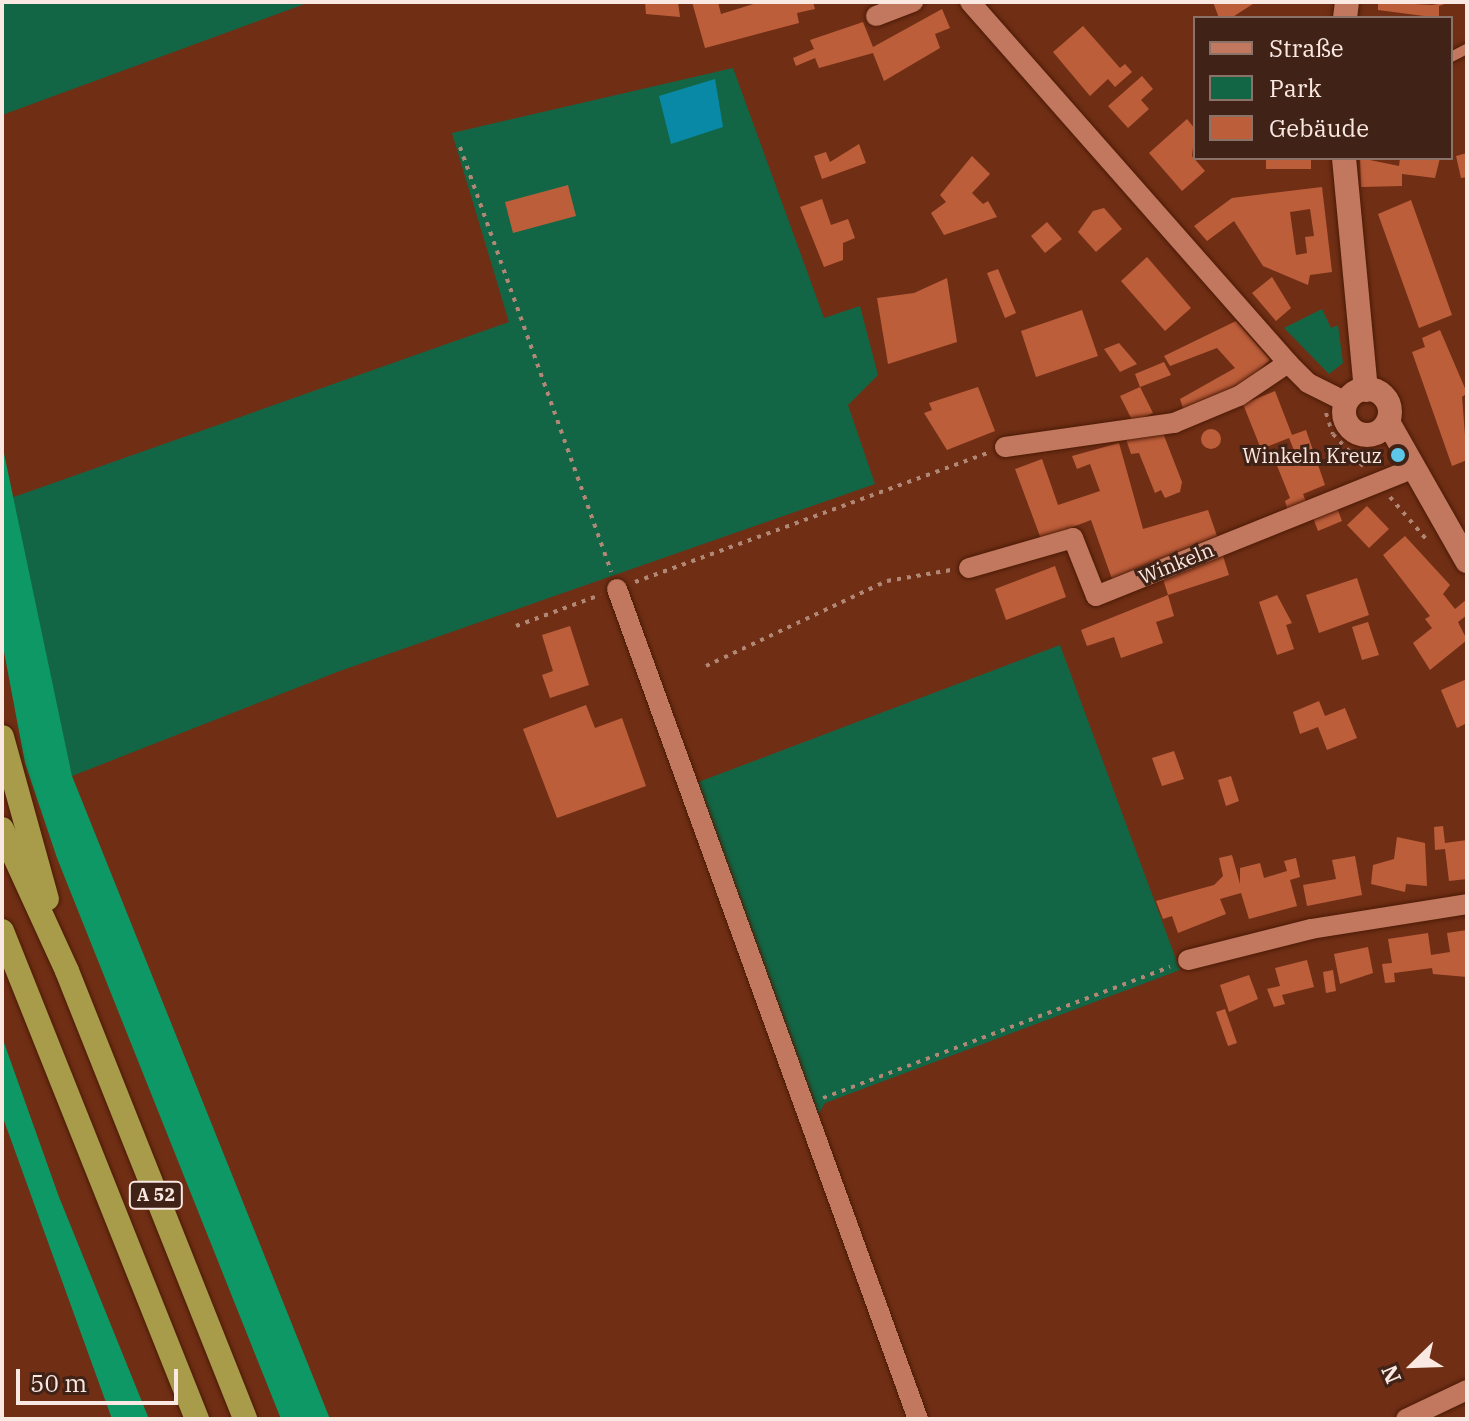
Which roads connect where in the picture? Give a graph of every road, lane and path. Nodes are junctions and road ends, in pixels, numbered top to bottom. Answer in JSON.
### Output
{"nodes":[{"id":1,"x":913,"y":2,"type":"edge"},
{"id":2,"x":970,"y":2,"type":"edge"},
{"id":3,"x":876,"y":16,"type":"dead end"},
{"id":4,"x":460,"y":147,"type":"dead end"},
{"id":5,"x":1344,"y":160,"type":"edge"},
{"id":6,"x":1288,"y":363,"type":"junction"},
{"id":7,"x":1356,"y":396,"type":"junction"},
{"id":8,"x":1388,"y":422,"type":"junction"},
{"id":9,"x":1005,"y":447,"type":"joint"},
{"id":10,"x":1414,"y":468,"type":"junction"},
{"id":11,"x":1467,"y":561,"type":"edge"},
{"id":12,"x":969,"y":568,"type":"joint"},
{"id":13,"x":617,"y":589,"type":"junction"},
{"id":14,"x":516,"y":626,"type":"dead end"},
{"id":15,"x":706,"y":666,"type":"dead end"},
{"id":16,"x":2,"y":737,"type":"edge"},
{"id":17,"x":2,"y":829,"type":"edge"},
{"id":18,"x":1467,"y":904,"type":"edge"},
{"id":19,"x":2,"y":931,"type":"edge"},
{"id":20,"x":1188,"y":960,"type":"joint"},
{"id":21,"x":67,"y":971,"type":"junction"},
{"id":22,"x":804,"y":1105,"type":"junction"},
{"id":23,"x":1467,"y":1390,"type":"edge"},
{"id":24,"x":197,"y":1419,"type":"edge"},
{"id":25,"x":245,"y":1419,"type":"edge"},
{"id":26,"x":918,"y":1419,"type":"edge"},
{"id":27,"x":1406,"y":1419,"type":"edge"}],
"edges":[{"from":1,"to":3,"type":"street"},
{"from":2,"to":6,"type":"street"},
{"from":4,"to":13,"type":"path"},
{"from":5,"to":7,"type":"street"},
{"from":6,"to":7,"type":"street"},
{"from":6,"to":9,"type":"street"},
{"from":7,"to":8,"type":"street"},
{"from":7,"to":8,"type":"street"},
{"from":8,"to":10,"type":"street"},
{"from":9,"to":13,"type":"path"},
{"from":10,"to":11,"type":"street"},
{"from":10,"to":12,"type":"street","name":"Winkeln"},
{"from":12,"to":15,"type":"path"},
{"from":13,"to":14,"type":"path"},
{"from":13,"to":22,"type":"street"},
{"from":16,"to":21,"type":"highway"},
{"from":17,"to":21,"type":"highway","number":"A 52"},
{"from":18,"to":20,"type":"street"},
{"from":19,"to":24,"type":"highway","number":"A 52"},
{"from":20,"to":22,"type":"path"},
{"from":21,"to":25,"type":"highway","number":"A 52"},
{"from":22,"to":26,"type":"street"},
{"from":23,"to":27,"type":"street"}]}
